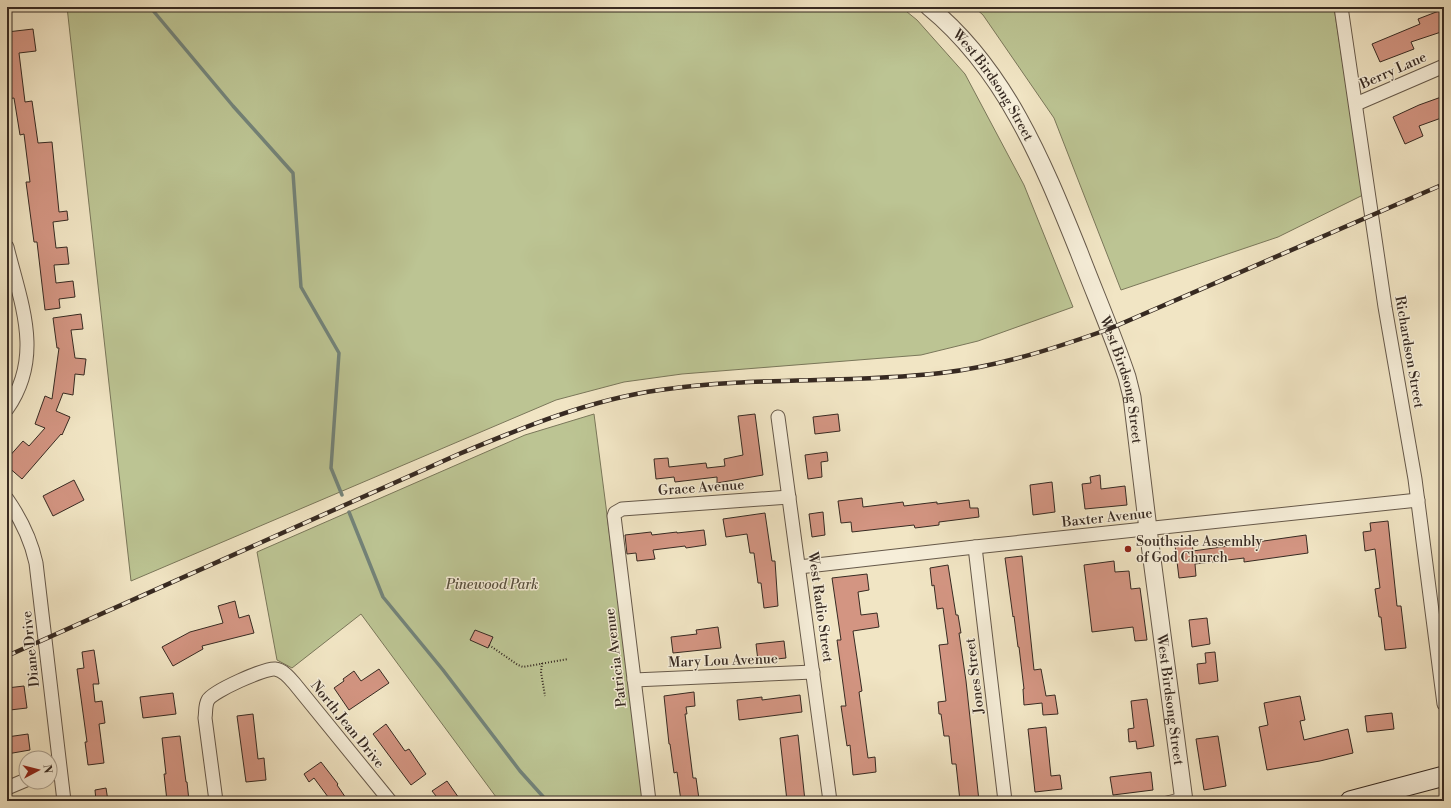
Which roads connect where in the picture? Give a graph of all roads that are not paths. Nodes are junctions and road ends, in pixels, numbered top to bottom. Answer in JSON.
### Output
{"nodes":[{"id":1,"x":929,"y":7,"type":"edge"},
{"id":2,"x":1341,"y":7,"type":"edge"},
{"id":3,"x":1444,"y":66,"type":"edge"},
{"id":4,"x":1356,"y":104,"type":"junction"},
{"id":5,"x":7,"y":248,"type":"edge"},
{"id":6,"x":7,"y":409,"type":"edge"},
{"id":7,"x":778,"y":417,"type":"dead end"},
{"id":8,"x":790,"y":497,"type":"junction"},
{"id":9,"x":7,"y":499,"type":"edge"},
{"id":10,"x":1418,"y":500,"type":"junction"},
{"id":11,"x":616,"y":511,"type":"joint"},
{"id":12,"x":1148,"y":529,"type":"junction"},
{"id":13,"x":975,"y":547,"type":"junction"},
{"id":14,"x":799,"y":567,"type":"junction"},
{"id":15,"x":814,"y":672,"type":"junction"},
{"id":16,"x":634,"y":680,"type":"junction"},
{"id":17,"x":1444,"y":704,"type":"edge"},
{"id":18,"x":53,"y":750,"type":"edge"},
{"id":19,"x":1444,"y":776,"type":"edge"},
{"id":20,"x":58,"y":778,"type":"edge"},
{"id":21,"x":18,"y":783,"type":"edge"},
{"id":22,"x":7,"y":788,"type":"edge"},
{"id":23,"x":1184,"y":798,"type":"edge"},
{"id":24,"x":64,"y":801,"type":"edge"},
{"id":25,"x":216,"y":801,"type":"edge"},
{"id":26,"x":390,"y":801,"type":"edge"},
{"id":27,"x":649,"y":801,"type":"edge"},
{"id":28,"x":830,"y":801,"type":"edge"},
{"id":29,"x":1005,"y":801,"type":"edge"},
{"id":30,"x":1163,"y":801,"type":"edge"},
{"id":31,"x":1350,"y":801,"type":"edge"}],
"edges":[{"from":1,"to":12,"type":"street","name":"West Birdsong Street"},
{"from":2,"to":4,"type":"street","name":"Richardson Street"},
{"from":3,"to":4,"type":"street","name":"Berry Lane"},
{"from":4,"to":10,"type":"street","name":"Richardson Street"},
{"from":5,"to":6,"type":"street"},
{"from":7,"to":8,"type":"street","name":"West Radio Street"},
{"from":8,"to":11,"type":"street","name":"Grace Avenue"},
{"from":8,"to":14,"type":"street","name":"West Radio Street"},
{"from":9,"to":18,"type":"street","name":"Diane Drive"},
{"from":10,"to":12,"type":"street","name":"Baxter Avenue"},
{"from":10,"to":17,"type":"street","name":"Richardson Street"},
{"from":11,"to":16,"type":"street","name":"Patricia Avenue"},
{"from":12,"to":13,"type":"street","name":"Baxter Avenue"},
{"from":12,"to":23,"type":"street","name":"West Birdsong Street"},
{"from":13,"to":14,"type":"street","name":"Baxter Avenue"},
{"from":13,"to":29,"type":"street","name":"Jones Street"},
{"from":14,"to":15,"type":"street","name":"West Radio Street"},
{"from":15,"to":16,"type":"street","name":"Mary Lou Avenue"},
{"from":15,"to":28,"type":"street","name":"West Radio Street"},
{"from":16,"to":27,"type":"street","name":"Patricia Avenue"},
{"from":19,"to":31,"type":"main road"},
{"from":20,"to":24,"type":"street","name":"Diane Drive"},
{"from":21,"to":22,"type":"street"},
{"from":23,"to":30,"type":"lane"},
{"from":25,"to":26,"type":"street","name":"North Jean Drive"}]}
